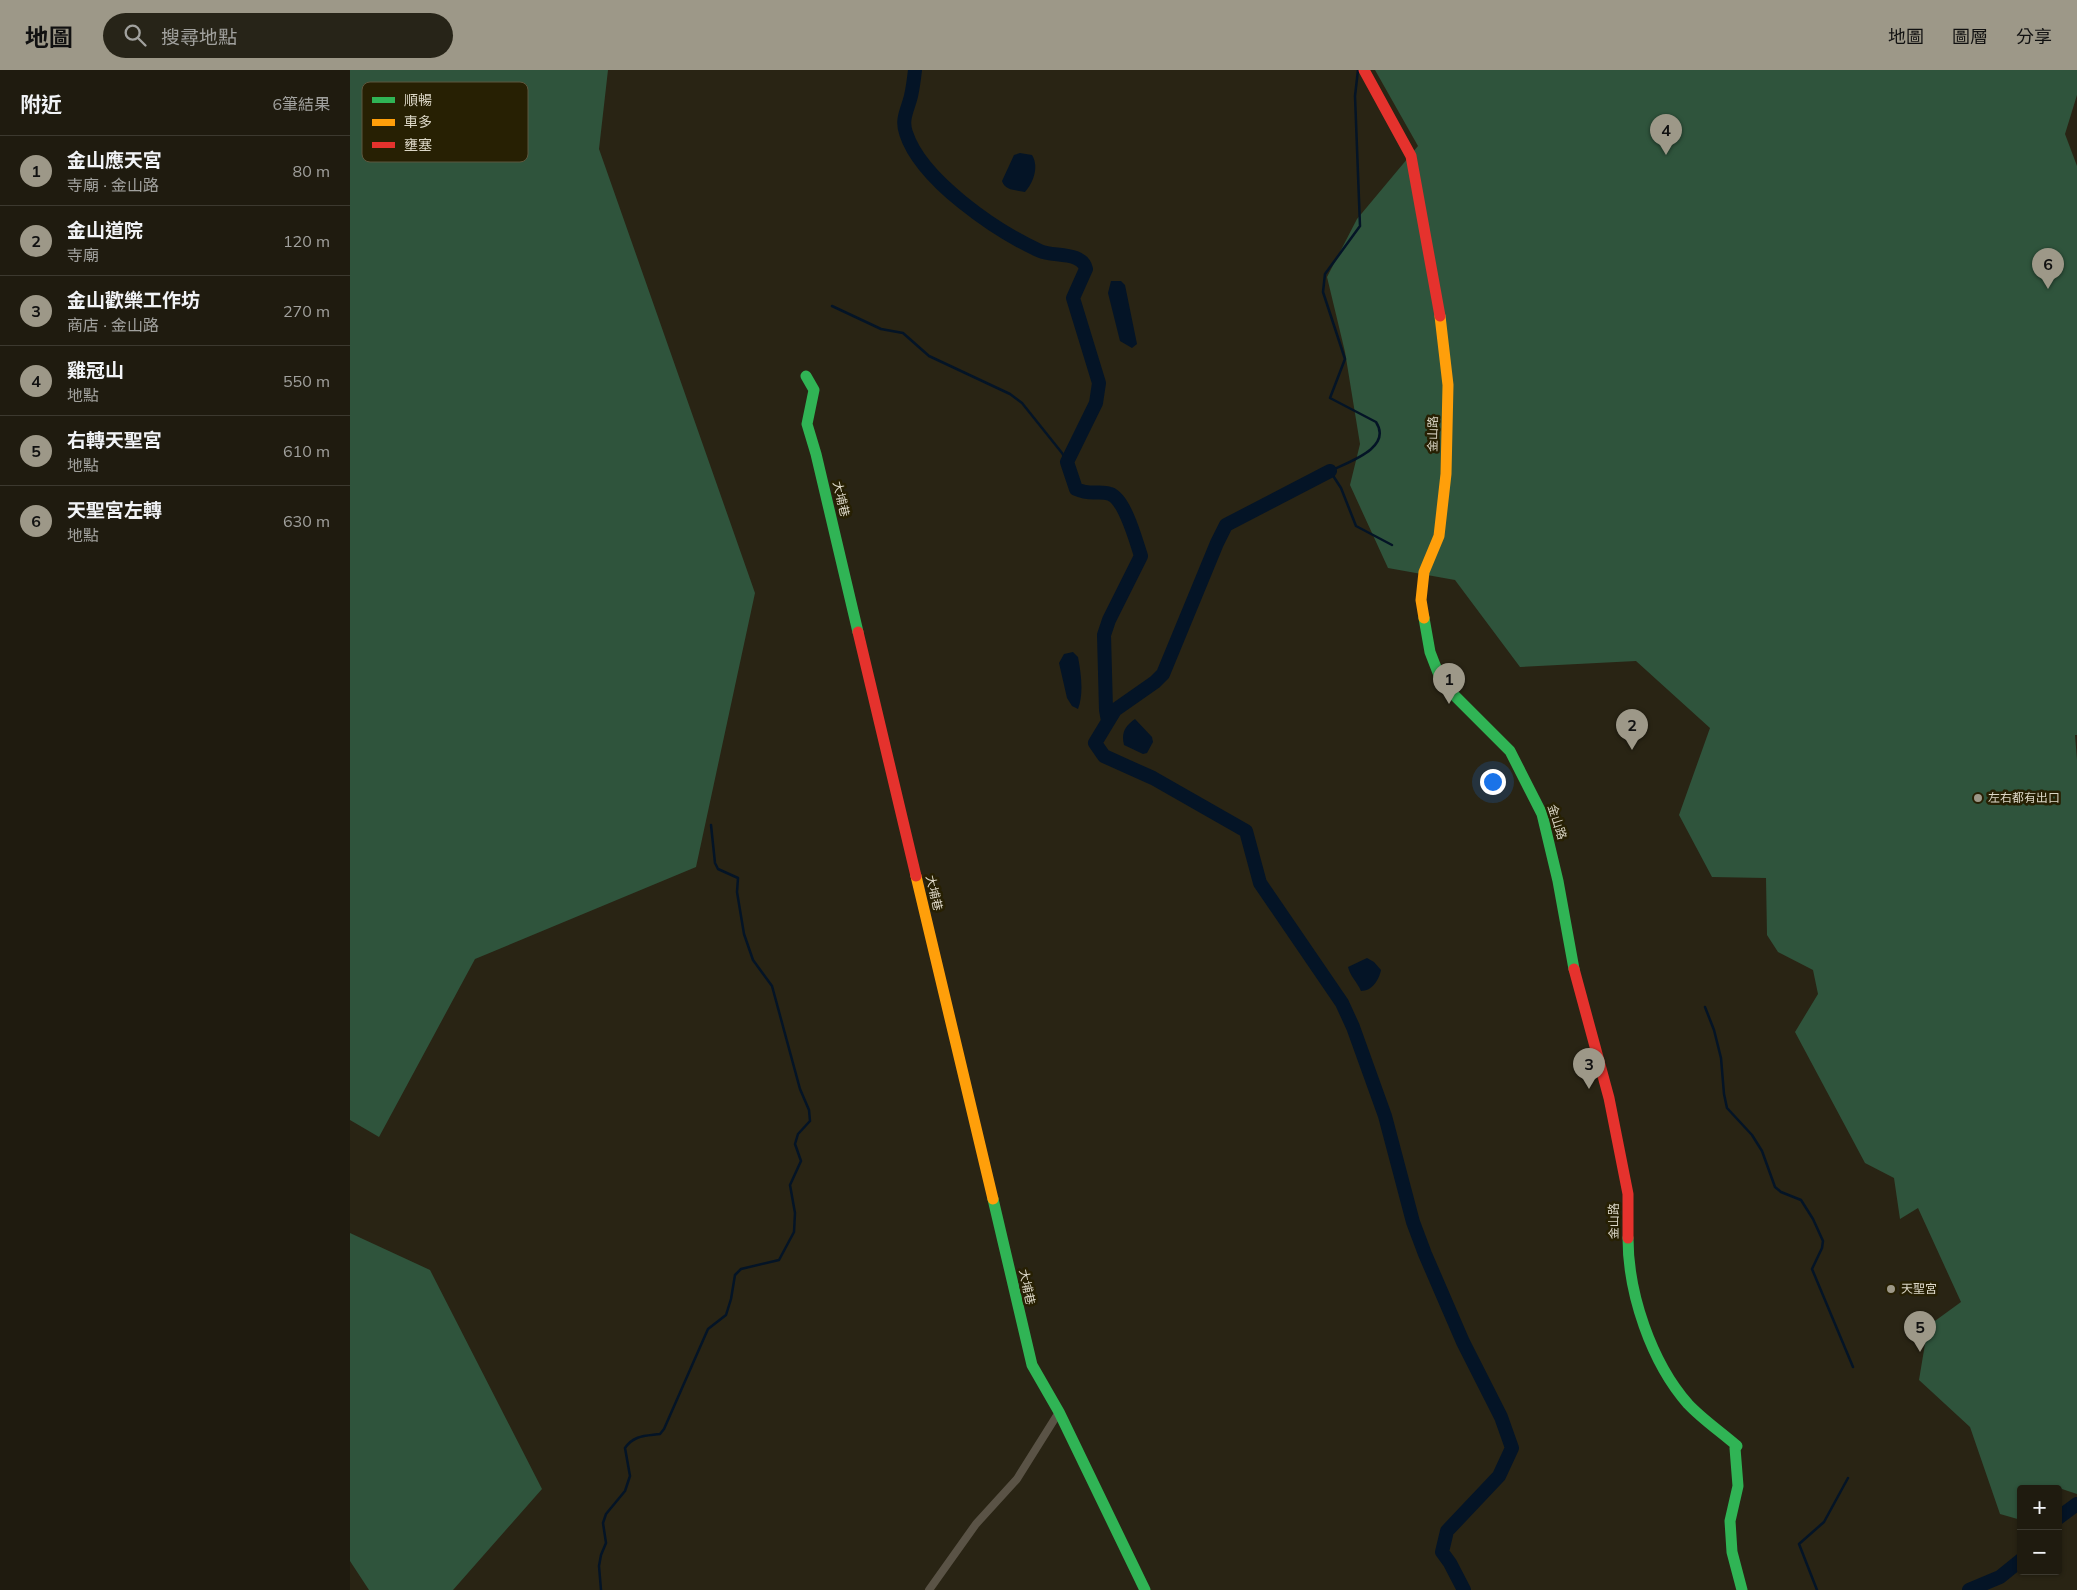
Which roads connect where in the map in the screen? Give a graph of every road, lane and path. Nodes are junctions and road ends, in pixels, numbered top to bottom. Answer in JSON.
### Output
{"nodes":[{"id":1,"x":1364,"y":70,"type":"edge"},
{"id":2,"x":806,"y":376,"type":"dead end"},
{"id":3,"x":1059,"y":1412,"type":"junction"},
{"id":4,"x":929,"y":1590,"type":"edge"},
{"id":5,"x":1146,"y":1590,"type":"edge"},
{"id":6,"x":1742,"y":1590,"type":"edge"}],
"edges":[{"from":1,"to":6,"type":"street","name":"金山路"},
{"from":2,"to":3,"type":"street","name":"大埔巷"},
{"from":3,"to":4,"type":"street"},
{"from":3,"to":5,"type":"street","name":"大埔巷"}]}
